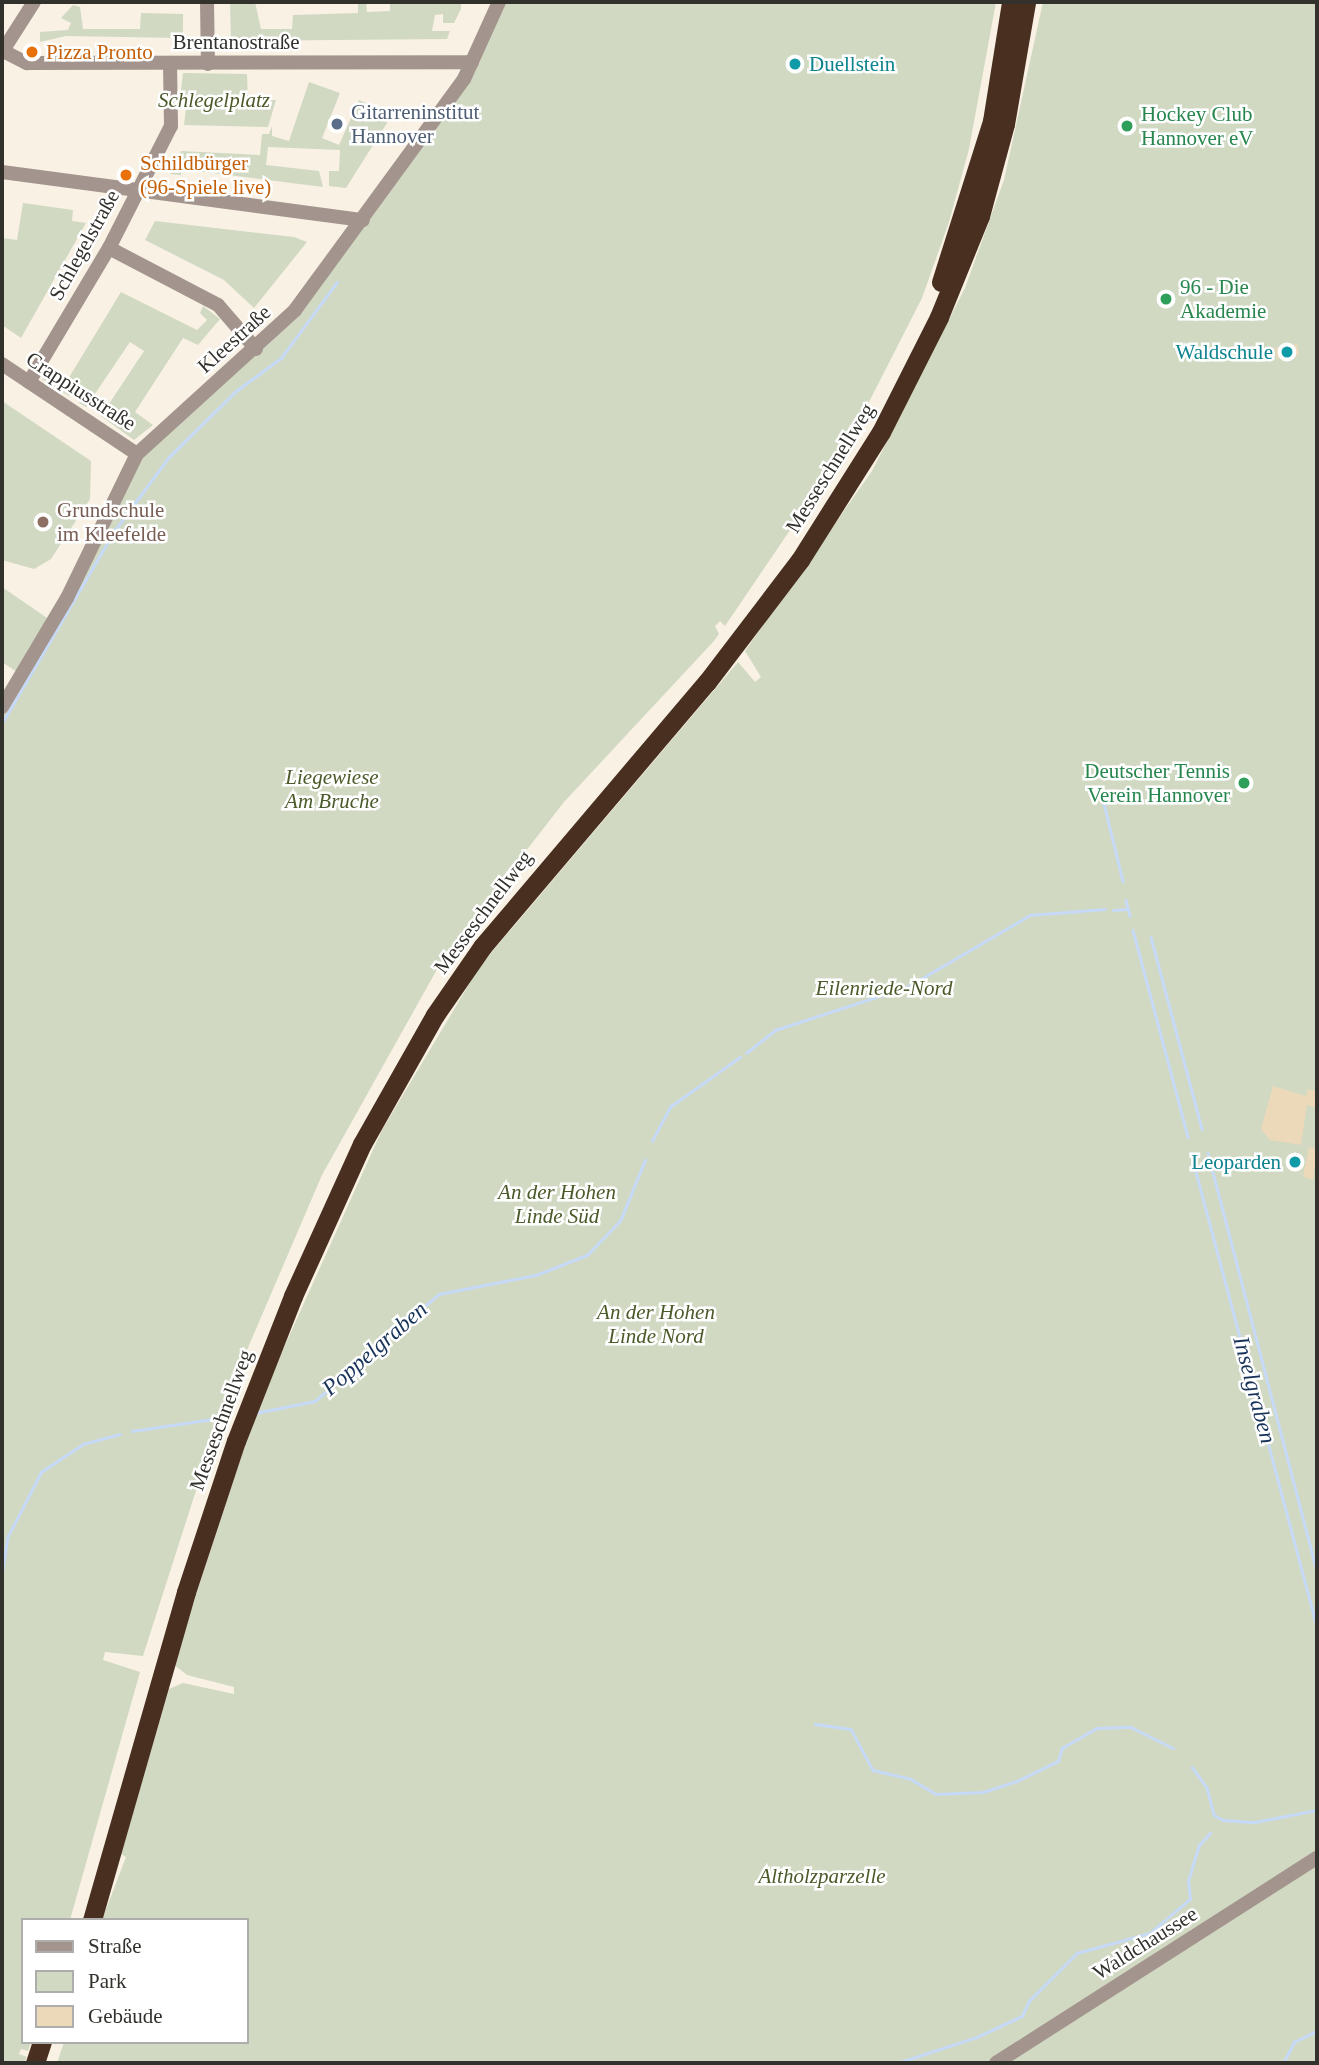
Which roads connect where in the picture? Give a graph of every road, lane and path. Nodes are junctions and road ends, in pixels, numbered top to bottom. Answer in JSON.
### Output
{"nodes":[{"id":1,"x":34,"y":2,"type":"edge"},
{"id":2,"x":207,"y":2,"type":"edge"},
{"id":3,"x":499,"y":2,"type":"edge"},
{"id":4,"x":1026,"y":2,"type":"edge"},
{"id":5,"x":1010,"y":8,"type":"edge"},
{"id":6,"x":2,"y":52,"type":"edge"},
{"id":7,"x":472,"y":62,"type":"junction"},
{"id":8,"x":170,"y":64,"type":"junction"},
{"id":9,"x":208,"y":64,"type":"junction"},
{"id":10,"x":2,"y":172,"type":"edge"},
{"id":11,"x":138,"y":191,"type":"junction"},
{"id":12,"x":363,"y":220,"type":"junction"},
{"id":13,"x":109,"y":248,"type":"junction"},
{"id":14,"x":256,"y":349,"type":"junction"},
{"id":15,"x":2,"y":364,"type":"edge"},
{"id":16,"x":29,"y":383,"type":"junction"},
{"id":17,"x":137,"y":454,"type":"junction"},
{"id":18,"x":2,"y":707,"type":"edge"},
{"id":19,"x":1317,"y":1858,"type":"edge"},
{"id":20,"x":82,"y":1918,"type":"edge"},
{"id":21,"x":93,"y":1918,"type":"edge"},
{"id":22,"x":42,"y":2044,"type":"edge"},
{"id":23,"x":53,"y":2044,"type":"edge"},
{"id":24,"x":35,"y":2063,"type":"edge"},
{"id":25,"x":47,"y":2063,"type":"edge"},
{"id":26,"x":996,"y":2063,"type":"edge"}],
"edges":[{"from":1,"to":6,"type":"street"},
{"from":2,"to":9,"type":"street"},
{"from":3,"to":7,"type":"street","name":"Kleestraße"},
{"from":4,"to":21,"type":"highway","name":"Messeschnellweg"},
{"from":5,"to":20,"type":"highway","name":"Messeschnellweg"},
{"from":6,"to":8,"type":"street","name":"Brentanostraße"},
{"from":7,"to":9,"type":"street","name":"Brentanostraße"},
{"from":7,"to":12,"type":"street","name":"Kleestraße"},
{"from":8,"to":9,"type":"street","name":"Brentanostraße"},
{"from":8,"to":11,"type":"street","name":"Schlegelstraße"},
{"from":10,"to":11,"type":"street"},
{"from":11,"to":12,"type":"street"},
{"from":11,"to":13,"type":"street","name":"Schlegelstraße"},
{"from":12,"to":14,"type":"street","name":"Kleestraße"},
{"from":13,"to":14,"type":"street"},
{"from":13,"to":16,"type":"street","name":"Schlegelstraße"},
{"from":14,"to":17,"type":"street","name":"Kleestraße"},
{"from":15,"to":16,"type":"street","name":"Crappiusstraße"},
{"from":16,"to":17,"type":"street","name":"Crappiusstraße"},
{"from":17,"to":18,"type":"street","name":"Kleestraße"},
{"from":19,"to":26,"type":"street","name":"Waldchaussee"},
{"from":22,"to":24,"type":"highway"},
{"from":23,"to":25,"type":"highway"}]}
